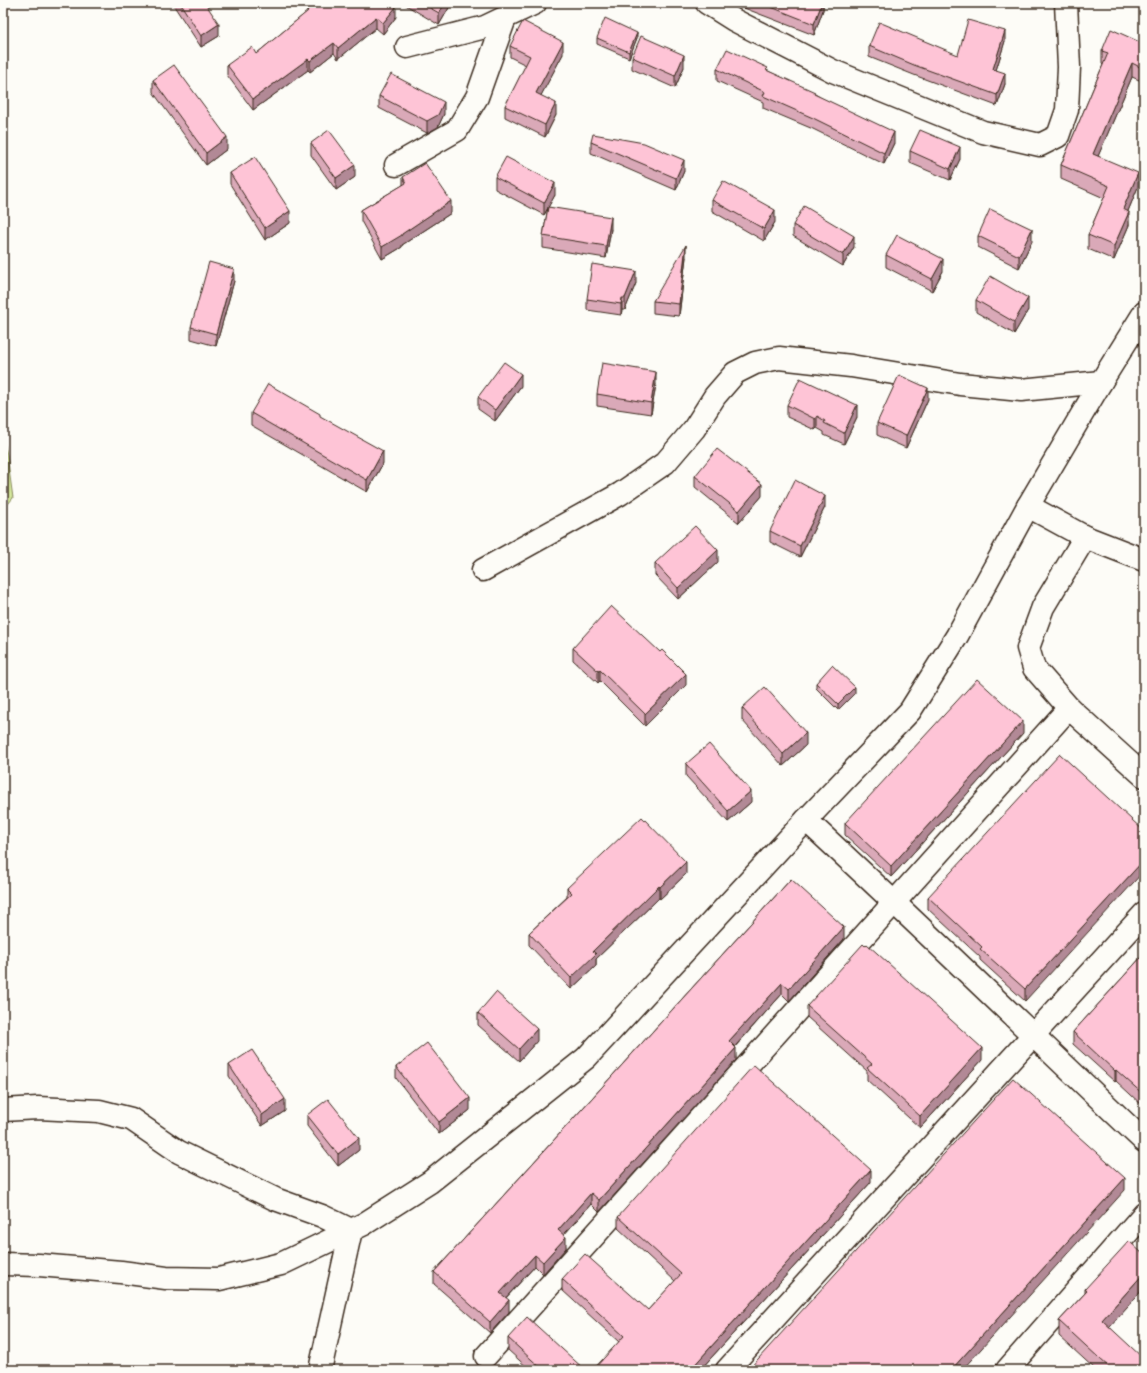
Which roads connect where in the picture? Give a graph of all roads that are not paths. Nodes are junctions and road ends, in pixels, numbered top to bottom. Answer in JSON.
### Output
{"nodes":[{"id":1,"x":535,"y":3,"type":"edge"},
{"id":2,"x":708,"y":3,"type":"edge"},
{"id":3,"x":1066,"y":3,"type":"edge"},
{"id":4,"x":505,"y":18,"type":"junction"},
{"id":5,"x":407,"y":47,"type":"dead end"},
{"id":6,"x":396,"y":165,"type":"dead end"},
{"id":7,"x":1144,"y":313,"type":"edge"},
{"id":8,"x":1101,"y":382,"type":"junction"},
{"id":9,"x":1028,"y":506,"type":"junction"},
{"id":10,"x":1085,"y":537,"type":"junction"},
{"id":11,"x":1144,"y":560,"type":"edge"},
{"id":12,"x":483,"y":570,"type":"dead end"},
{"id":13,"x":1070,"y":708,"type":"junction"},
{"id":14,"x":1144,"y":776,"type":"edge"},
{"id":15,"x":806,"y":820,"type":"junction"},
{"id":16,"x":895,"y":902,"type":"junction"},
{"id":17,"x":1144,"y":914,"type":"edge"},
{"id":18,"x":1033,"y":1036,"type":"junction"},
{"id":19,"x":3,"y":1110,"type":"edge"},
{"id":20,"x":1144,"y":1140,"type":"edge"},
{"id":21,"x":1144,"y":1214,"type":"edge"},
{"id":22,"x":351,"y":1230,"type":"junction"},
{"id":23,"x":3,"y":1264,"type":"edge"},
{"id":24,"x":486,"y":1356,"type":"dead end"},
{"id":25,"x":320,"y":1370,"type":"edge"},
{"id":26,"x":727,"y":1370,"type":"edge"},
{"id":27,"x":1007,"y":1370,"type":"edge"}],
"edges":[{"from":1,"to":4,"type":"street"},
{"from":2,"to":3,"type":"street"},
{"from":4,"to":5,"type":"street"},
{"from":4,"to":6,"type":"street"},
{"from":7,"to":8,"type":"street"},
{"from":8,"to":9,"type":"street"},
{"from":8,"to":12,"type":"street"},
{"from":9,"to":10,"type":"street"},
{"from":9,"to":15,"type":"street"},
{"from":10,"to":11,"type":"street"},
{"from":10,"to":13,"type":"street"},
{"from":13,"to":14,"type":"street"},
{"from":13,"to":16,"type":"street"},
{"from":15,"to":16,"type":"street"},
{"from":15,"to":22,"type":"street"},
{"from":16,"to":18,"type":"street"},
{"from":16,"to":24,"type":"street"},
{"from":17,"to":18,"type":"street"},
{"from":18,"to":20,"type":"street"},
{"from":18,"to":26,"type":"street"},
{"from":19,"to":22,"type":"street"},
{"from":21,"to":27,"type":"street"},
{"from":22,"to":23,"type":"street"},
{"from":22,"to":25,"type":"street"}]}
